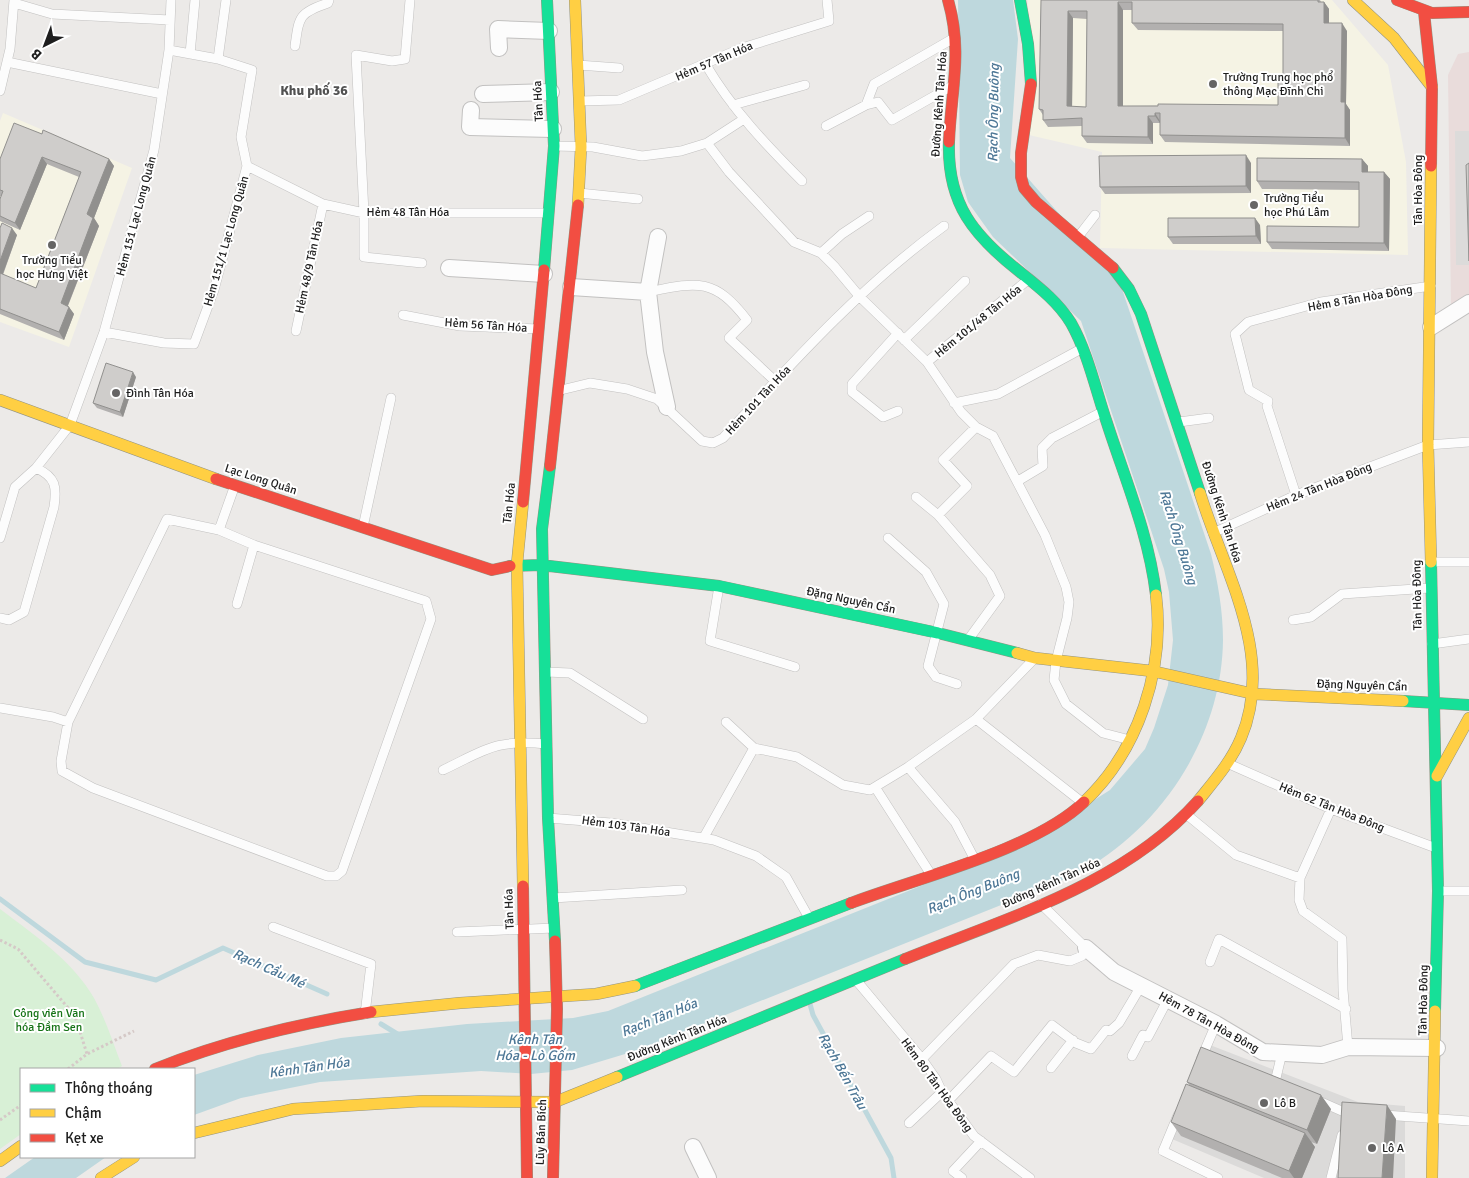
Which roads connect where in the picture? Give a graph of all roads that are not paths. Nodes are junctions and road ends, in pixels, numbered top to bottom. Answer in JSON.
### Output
{"nodes":[{"id":1,"x":171,"y":0,"type":"edge"},
{"id":2,"x":195,"y":0,"type":"edge"},
{"id":3,"x":226,"y":0,"type":"edge"},
{"id":4,"x":329,"y":0,"type":"edge"},
{"id":5,"x":410,"y":0,"type":"edge"},
{"id":6,"x":547,"y":0,"type":"edge"},
{"id":7,"x":575,"y":0,"type":"edge"},
{"id":8,"x":827,"y":0,"type":"edge"},
{"id":9,"x":948,"y":0,"type":"edge"},
{"id":10,"x":1020,"y":0,"type":"edge"},
{"id":11,"x":1353,"y":0,"type":"edge"},
{"id":12,"x":1397,"y":0,"type":"edge"},
{"id":13,"x":14,"y":1,"type":"edge"},
{"id":14,"x":1424,"y":12,"type":"junction"},
{"id":15,"x":1469,"y":12,"type":"edge"},
{"id":16,"x":170,"y":20,"type":"junction"},
{"id":17,"x":548,"y":31,"type":"junction"},
{"id":18,"x":956,"y":37,"type":"junction"},
{"id":19,"x":295,"y":46,"type":"dead end"},
{"id":20,"x":498,"y":48,"type":"dead end"},
{"id":21,"x":169,"y":50,"type":"junction"},
{"id":22,"x":190,"y":54,"type":"junction"},
{"id":23,"x":218,"y":59,"type":"junction"},
{"id":24,"x":7,"y":62,"type":"junction"},
{"id":25,"x":578,"y":65,"type":"junction"},
{"id":26,"x":706,"y":65,"type":"junction"},
{"id":27,"x":619,"y":68,"type":"dead end"},
{"id":28,"x":1,"y":78,"type":"edge"},
{"id":29,"x":954,"y":84,"type":"junction"},
{"id":30,"x":805,"y":85,"type":"dead end"},
{"id":31,"x":1432,"y":87,"type":"junction"},
{"id":32,"x":0,"y":91,"type":"edge"},
{"id":33,"x":551,"y":92,"type":"junction"},
{"id":34,"x":162,"y":94,"type":"junction"},
{"id":35,"x":579,"y":101,"type":"junction"},
{"id":36,"x":866,"y":104,"type":"junction"},
{"id":37,"x":733,"y":105,"type":"junction"},
{"id":38,"x":744,"y":119,"type":"junction"},
{"id":39,"x":826,"y":126,"type":"dead end"},
{"id":40,"x":553,"y":129,"type":"junction"},
{"id":41,"x":707,"y":143,"type":"junction"},
{"id":42,"x":554,"y":146,"type":"junction"},
{"id":43,"x":581,"y":147,"type":"junction"},
{"id":44,"x":247,"y":166,"type":"junction"},
{"id":45,"x":802,"y":181,"type":"dead end"},
{"id":46,"x":579,"y":193,"type":"junction"},
{"id":47,"x":638,"y":199,"type":"dead end"},
{"id":48,"x":323,"y":204,"type":"junction"},
{"id":49,"x":364,"y":213,"type":"junction"},
{"id":50,"x":550,"y":213,"type":"junction"},
{"id":51,"x":1095,"y":215,"type":"dead end"},
{"id":52,"x":869,"y":216,"type":"dead end"},
{"id":53,"x":944,"y":226,"type":"dead end"},
{"id":54,"x":658,"y":237,"type":"dead end"},
{"id":55,"x":1078,"y":238,"type":"junction"},
{"id":56,"x":821,"y":253,"type":"junction"},
{"id":57,"x":422,"y":263,"type":"dead end"},
{"id":58,"x":449,"y":268,"type":"dead end"},
{"id":59,"x":544,"y":274,"type":"junction"},
{"id":60,"x":1029,"y":279,"type":"junction"},
{"id":61,"x":965,"y":281,"type":"dead end"},
{"id":62,"x":1431,"y":286,"type":"junction"},
{"id":63,"x":571,"y":287,"type":"junction"},
{"id":64,"x":648,"y":292,"type":"junction"},
{"id":65,"x":860,"y":297,"type":"junction"},
{"id":66,"x":1469,"y":303,"type":"edge"},
{"id":67,"x":403,"y":315,"type":"dead end"},
{"id":68,"x":1431,"y":328,"type":"junction"},
{"id":69,"x":539,"y":329,"type":"junction"},
{"id":70,"x":296,"y":331,"type":"dead end"},
{"id":71,"x":104,"y":332,"type":"junction"},
{"id":72,"x":901,"y":337,"type":"junction"},
{"id":73,"x":1081,"y":349,"type":"junction"},
{"id":74,"x":927,"y":362,"type":"junction"},
{"id":75,"x":775,"y":382,"type":"junction"},
{"id":76,"x":560,"y":390,"type":"junction"},
{"id":77,"x":391,"y":398,"type":"dead end"},
{"id":78,"x":0,"y":400,"type":"edge"},
{"id":79,"x":954,"y":403,"type":"junction"},
{"id":80,"x":667,"y":407,"type":"junction"},
{"id":81,"x":898,"y":411,"type":"dead end"},
{"id":82,"x":1103,"y":412,"type":"junction"},
{"id":83,"x":1209,"y":418,"type":"dead end"},
{"id":84,"x":1179,"y":422,"type":"junction"},
{"id":85,"x":70,"y":425,"type":"junction"},
{"id":86,"x":976,"y":427,"type":"junction"},
{"id":87,"x":1469,"y":442,"type":"edge"},
{"id":88,"x":1428,"y":445,"type":"junction"},
{"id":89,"x":36,"y":468,"type":"junction"},
{"id":90,"x":1018,"y":480,"type":"junction"},
{"id":91,"x":236,"y":485,"type":"junction"},
{"id":92,"x":1296,"y":495,"type":"junction"},
{"id":93,"x":916,"y":497,"type":"dead end"},
{"id":94,"x":0,"y":503,"type":"edge"},
{"id":95,"x":9,"y":506,"type":"junction"},
{"id":96,"x":938,"y":515,"type":"junction"},
{"id":97,"x":363,"y":527,"type":"junction"},
{"id":98,"x":219,"y":530,"type":"junction"},
{"id":99,"x":1212,"y":533,"type":"junction"},
{"id":100,"x":0,"y":538,"type":"edge"},
{"id":101,"x":888,"y":538,"type":"dead end"},
{"id":102,"x":254,"y":545,"type":"junction"},
{"id":103,"x":1430,"y":562,"type":"junction"},
{"id":104,"x":1469,"y":562,"type":"edge"},
{"id":105,"x":516,"y":564,"type":"junction"},
{"id":106,"x":542,"y":565,"type":"junction"},
{"id":107,"x":719,"y":586,"type":"junction"},
{"id":108,"x":1430,"y":588,"type":"junction"},
{"id":109,"x":237,"y":604,"type":"dead end"},
{"id":110,"x":0,"y":618,"type":"edge"},
{"id":111,"x":1293,"y":620,"type":"dead end"},
{"id":112,"x":938,"y":633,"type":"junction"},
{"id":113,"x":1469,"y":639,"type":"edge"},
{"id":114,"x":968,"y":640,"type":"junction"},
{"id":115,"x":1432,"y":644,"type":"junction"},
{"id":116,"x":1035,"y":658,"type":"junction"},
{"id":117,"x":1056,"y":661,"type":"junction"},
{"id":118,"x":795,"y":667,"type":"dead end"},
{"id":119,"x":1152,"y":671,"type":"junction"},
{"id":120,"x":543,"y":672,"type":"junction"},
{"id":121,"x":957,"y":684,"type":"dead end"},
{"id":122,"x":1254,"y":694,"type":"junction"},
{"id":123,"x":1433,"y":702,"type":"junction"},
{"id":124,"x":1469,"y":705,"type":"edge"},
{"id":125,"x":0,"y":708,"type":"edge"},
{"id":126,"x":976,"y":718,"type":"junction"},
{"id":127,"x":1469,"y":718,"type":"edge"},
{"id":128,"x":643,"y":719,"type":"dead end"},
{"id":129,"x":68,"y":722,"type":"junction"},
{"id":130,"x":726,"y":722,"type":"dead end"},
{"id":131,"x":1130,"y":740,"type":"junction"},
{"id":132,"x":518,"y":741,"type":"junction"},
{"id":133,"x":546,"y":744,"type":"junction"},
{"id":134,"x":754,"y":748,"type":"junction"},
{"id":135,"x":1229,"y":764,"type":"junction"},
{"id":136,"x":908,"y":767,"type":"junction"},
{"id":137,"x":443,"y":770,"type":"dead end"},
{"id":138,"x":1436,"y":776,"type":"junction"},
{"id":139,"x":875,"y":786,"type":"junction"},
{"id":140,"x":1083,"y":804,"type":"junction"},
{"id":141,"x":1331,"y":809,"type":"junction"},
{"id":142,"x":1186,"y":814,"type":"junction"},
{"id":143,"x":548,"y":818,"type":"junction"},
{"id":144,"x":704,"y":837,"type":"junction"},
{"id":145,"x":1436,"y":848,"type":"junction"},
{"id":146,"x":974,"y":858,"type":"junction"},
{"id":147,"x":930,"y":873,"type":"junction"},
{"id":148,"x":1300,"y":878,"type":"junction"},
{"id":149,"x":682,"y":890,"type":"dead end"},
{"id":150,"x":1438,"y":891,"type":"junction"},
{"id":151,"x":1469,"y":891,"type":"edge"},
{"id":152,"x":553,"y":898,"type":"junction"},
{"id":153,"x":1041,"y":904,"type":"junction"},
{"id":154,"x":809,"y":918,"type":"junction"},
{"id":155,"x":273,"y":926,"type":"dead end"},
{"id":156,"x":523,"y":928,"type":"junction"},
{"id":157,"x":554,"y":928,"type":"junction"},
{"id":158,"x":457,"y":932,"type":"dead end"},
{"id":159,"x":1086,"y":948,"type":"junction"},
{"id":160,"x":1210,"y":962,"type":"dead end"},
{"id":161,"x":856,"y":980,"type":"junction"},
{"id":162,"x":1141,"y":986,"type":"junction"},
{"id":163,"x":556,"y":996,"type":"junction"},
{"id":164,"x":525,"y":997,"type":"junction"},
{"id":165,"x":1168,"y":999,"type":"junction"},
{"id":166,"x":1346,"y":1009,"type":"junction"},
{"id":167,"x":526,"y":1010,"type":"joint"},
{"id":168,"x":365,"y":1014,"type":"junction"},
{"id":169,"x":1216,"y":1024,"type":"junction"},
{"id":170,"x":1073,"y":1040,"type":"junction"},
{"id":171,"x":1348,"y":1047,"type":"junction"},
{"id":172,"x":1436,"y":1048,"type":"junction"},
{"id":173,"x":1282,"y":1053,"type":"junction"},
{"id":174,"x":1132,"y":1056,"type":"dead end"},
{"id":175,"x":922,"y":1059,"type":"junction"},
{"id":176,"x":157,"y":1068,"type":"edge"},
{"id":177,"x":1052,"y":1068,"type":"dead end"},
{"id":178,"x":1196,"y":1070,"type":"edge"},
{"id":179,"x":1275,"y":1082,"type":"edge"},
{"id":180,"x":942,"y":1092,"type":"junction"},
{"id":181,"x":1310,"y":1097,"type":"edge"},
{"id":182,"x":948,"y":1101,"type":"junction"},
{"id":183,"x":527,"y":1102,"type":"junction"},
{"id":184,"x":555,"y":1102,"type":"junction"},
{"id":185,"x":1182,"y":1106,"type":"edge"},
{"id":186,"x":1344,"y":1112,"type":"junction"},
{"id":187,"x":1435,"y":1119,"type":"junction"},
{"id":188,"x":1469,"y":1121,"type":"edge"},
{"id":189,"x":909,"y":1123,"type":"dead end"},
{"id":190,"x":195,"y":1133,"type":"edge"},
{"id":191,"x":981,"y":1141,"type":"junction"},
{"id":192,"x":20,"y":1147,"type":"edge"},
{"id":193,"x":693,"y":1147,"type":"dead end"},
{"id":194,"x":132,"y":1158,"type":"edge"},
{"id":195,"x":0,"y":1161,"type":"edge"},
{"id":196,"x":101,"y":1178,"type":"edge"},
{"id":197,"x":527,"y":1178,"type":"edge"},
{"id":198,"x":553,"y":1178,"type":"edge"},
{"id":199,"x":708,"y":1178,"type":"edge"},
{"id":200,"x":962,"y":1178,"type":"edge"},
{"id":201,"x":1030,"y":1178,"type":"edge"},
{"id":202,"x":1218,"y":1178,"type":"edge"},
{"id":203,"x":1331,"y":1178,"type":"edge"},
{"id":204,"x":1432,"y":1178,"type":"edge"}],
"edges":[{"from":1,"to":16,"type":"lane","name":"Hẻm 151 Lạc Long Quân"},
{"from":2,"to":22,"type":"lane"},
{"from":3,"to":23,"type":"lane"},
{"from":4,"to":19,"type":"lane"},
{"from":5,"to":49,"type":"lane"},
{"from":6,"to":17,"type":"street","name":"Tân Hóa"},
{"from":7,"to":25,"type":"street"},
{"from":8,"to":26,"type":"lane","name":"Hẻm 57 Tân Hóa"},
{"from":9,"to":18,"type":"street","name":"Đường Kênh Tân Hóa"},
{"from":10,"to":55,"type":"street","name":"Đường Kênh Tân Hóa"},
{"from":11,"to":31,"type":"street"},
{"from":12,"to":14,"type":"street"},
{"from":13,"to":16,"type":"lane"},
{"from":13,"to":24,"type":"lane"},
{"from":14,"to":15,"type":"street"},
{"from":14,"to":31,"type":"street","name":"Tân Hòa Đông"},
{"from":16,"to":21,"type":"lane","name":"Hẻm 151 Lạc Long Quân"},
{"from":17,"to":20,"type":"street"},
{"from":17,"to":33,"type":"street","name":"Tân Hóa"},
{"from":18,"to":29,"type":"street","name":"Đường Kênh Tân Hóa"},
{"from":18,"to":36,"type":"lane"},
{"from":21,"to":22,"type":"lane","name":"Hẻm 151/1 Lạc Long Quân"},
{"from":21,"to":34,"type":"lane","name":"Hẻm 151 Lạc Long Quân"},
{"from":22,"to":23,"type":"lane","name":"Hẻm 151/1 Lạc Long Quân"},
{"from":23,"to":44,"type":"lane","name":"Hẻm 151/1 Lạc Long Quân"},
{"from":24,"to":28,"type":"lane"},
{"from":24,"to":34,"type":"lane"},
{"from":25,"to":27,"type":"lane"},
{"from":25,"to":35,"type":"street"},
{"from":26,"to":35,"type":"lane","name":"Hẻm 57 Tân Hóa"},
{"from":26,"to":37,"type":"lane"},
{"from":28,"to":32,"type":"lane"},
{"from":29,"to":36,"type":"lane"},
{"from":29,"to":60,"type":"street","name":"Đường Kênh Tân Hóa"},
{"from":30,"to":37,"type":"lane"},
{"from":31,"to":62,"type":"street","name":"Tân Hòa Đông"},
{"from":33,"to":40,"type":"street","name":"Tân Hóa"},
{"from":33,"to":40,"type":"street"},
{"from":34,"to":71,"type":"lane","name":"Hẻm 151 Lạc Long Quân"},
{"from":35,"to":43,"type":"street"},
{"from":36,"to":39,"type":"lane"},
{"from":37,"to":38,"type":"lane"},
{"from":38,"to":41,"type":"lane"},
{"from":38,"to":45,"type":"lane"},
{"from":40,"to":42,"type":"street","name":"Tân Hóa"},
{"from":41,"to":43,"type":"lane"},
{"from":41,"to":56,"type":"lane"},
{"from":42,"to":43,"type":"lane"},
{"from":42,"to":50,"type":"street","name":"Tân Hóa"},
{"from":43,"to":46,"type":"street"},
{"from":44,"to":48,"type":"lane","name":"Hẻm 48 Tân Hóa"},
{"from":44,"to":71,"type":"lane","name":"Hẻm 151/1 Lạc Long Quân"},
{"from":46,"to":47,"type":"lane"},
{"from":46,"to":63,"type":"street"},
{"from":48,"to":49,"type":"lane","name":"Hẻm 48 Tân Hóa"},
{"from":48,"to":70,"type":"lane","name":"Hẻm 48/9 Tân Hóa"},
{"from":49,"to":50,"type":"lane","name":"Hẻm 48 Tân Hóa"},
{"from":49,"to":57,"type":"lane"},
{"from":50,"to":59,"type":"street","name":"Tân Hóa"},
{"from":51,"to":55,"type":"lane"},
{"from":52,"to":56,"type":"lane"},
{"from":53,"to":65,"type":"lane","name":"Hẻm 101 Tân Hóa"},
{"from":54,"to":64,"type":"street"},
{"from":55,"to":84,"type":"street","name":"Đường Kênh Tân Hóa"},
{"from":56,"to":65,"type":"lane"},
{"from":58,"to":59,"type":"street"},
{"from":59,"to":69,"type":"street","name":"Tân Hóa"},
{"from":60,"to":73,"type":"street","name":"Đường Kênh Tân Hóa"},
{"from":60,"to":74,"type":"lane","name":"Hẻm 101/48 Tân Hóa"},
{"from":61,"to":72,"type":"lane"},
{"from":62,"to":68,"type":"street","name":"Tân Hòa Đông"},
{"from":62,"to":92,"type":"lane","name":"Hẻm 8 Tân Hòa Đông"},
{"from":63,"to":64,"type":"street"},
{"from":63,"to":76,"type":"street"},
{"from":64,"to":75,"type":"lane"},
{"from":64,"to":80,"type":"street"},
{"from":65,"to":72,"type":"lane"},
{"from":65,"to":75,"type":"lane","name":"Hẻm 101 Tân Hóa"},
{"from":66,"to":68,"type":"street"},
{"from":67,"to":69,"type":"lane","name":"Hẻm 56 Tân Hóa"},
{"from":68,"to":88,"type":"street","name":"Tân Hòa Đông"},
{"from":69,"to":105,"type":"street","name":"Tân Hóa"},
{"from":71,"to":85,"type":"lane","name":"Hẻm 151 Lạc Long Quân"},
{"from":72,"to":74,"type":"lane"},
{"from":72,"to":81,"type":"lane"},
{"from":73,"to":79,"type":"lane"},
{"from":73,"to":82,"type":"street","name":"Đường Kênh Tân Hóa"},
{"from":74,"to":79,"type":"lane"},
{"from":75,"to":80,"type":"lane","name":"Hẻm 101 Tân Hóa"},
{"from":76,"to":80,"type":"lane","name":"Hẻm 101 Tân Hóa"},
{"from":76,"to":106,"type":"street"},
{"from":77,"to":97,"type":"lane"},
{"from":78,"to":85,"type":"street","name":"Lạc Long Quân"},
{"from":79,"to":86,"type":"lane"},
{"from":82,"to":90,"type":"lane"},
{"from":82,"to":119,"type":"street","name":"Đường Kênh Tân Hóa"},
{"from":83,"to":84,"type":"lane"},
{"from":84,"to":99,"type":"street","name":"Đường Kênh Tân Hóa"},
{"from":85,"to":89,"type":"lane","name":"Hẻm 151 Lạc Long Quân"},
{"from":85,"to":91,"type":"street","name":"Lạc Long Quân"},
{"from":86,"to":90,"type":"lane"},
{"from":86,"to":96,"type":"lane"},
{"from":87,"to":88,"type":"lane","name":"Hẻm 24 Tân Hòa Đông"},
{"from":88,"to":92,"type":"lane","name":"Hẻm 24 Tân Hòa Đông"},
{"from":88,"to":103,"type":"street","name":"Tân Hòa Đông"},
{"from":89,"to":95,"type":"lane","name":"Hẻm 151 Lạc Long Quân"},
{"from":89,"to":110,"type":"lane"},
{"from":90,"to":117,"type":"lane"},
{"from":91,"to":97,"type":"street","name":"Lạc Long Quân"},
{"from":91,"to":98,"type":"lane"},
{"from":92,"to":99,"type":"lane","name":"Hẻm 24 Tân Hòa Đông"},
{"from":93,"to":96,"type":"lane"},
{"from":94,"to":95,"type":"lane"},
{"from":95,"to":100,"type":"lane","name":"Hẻm 151 Lạc Long Quân"},
{"from":96,"to":114,"type":"lane"},
{"from":97,"to":105,"type":"street","name":"Lạc Long Quân"},
{"from":98,"to":102,"type":"lane"},
{"from":98,"to":129,"type":"lane"},
{"from":99,"to":122,"type":"street","name":"Đường Kênh Tân Hóa"},
{"from":101,"to":112,"type":"lane"},
{"from":102,"to":109,"type":"lane"},
{"from":102,"to":129,"type":"lane"},
{"from":103,"to":104,"type":"lane"},
{"from":103,"to":108,"type":"street","name":"Tân Hòa Đông"},
{"from":105,"to":106,"type":"street","name":"Lạc Long Quân"},
{"from":105,"to":132,"type":"street","name":"Tân Hóa"},
{"from":106,"to":107,"type":"street","name":"Đặng Nguyên Cẩn"},
{"from":106,"to":120,"type":"street"},
{"from":107,"to":112,"type":"street","name":"Đặng Nguyên Cẩn"},
{"from":107,"to":118,"type":"lane"},
{"from":108,"to":111,"type":"lane"},
{"from":108,"to":115,"type":"street","name":"Tân Hòa Đông"},
{"from":112,"to":114,"type":"street","name":"Đặng Nguyên Cẩn"},
{"from":112,"to":121,"type":"lane"},
{"from":113,"to":115,"type":"lane"},
{"from":114,"to":116,"type":"street","name":"Đặng Nguyên Cẩn"},
{"from":115,"to":123,"type":"street","name":"Tân Hòa Đông"},
{"from":116,"to":117,"type":"street","name":"Đặng Nguyên Cẩn"},
{"from":116,"to":126,"type":"lane"},
{"from":117,"to":119,"type":"street","name":"Đặng Nguyên Cẩn"},
{"from":117,"to":131,"type":"lane"},
{"from":119,"to":122,"type":"street","name":"Đặng Nguyên Cẩn"},
{"from":119,"to":131,"type":"street","name":"Đường Kênh Tân Hóa"},
{"from":120,"to":128,"type":"lane"},
{"from":120,"to":133,"type":"street"},
{"from":122,"to":123,"type":"street","name":"Đặng Nguyên Cẩn"},
{"from":122,"to":135,"type":"street","name":"Đường Kênh Tân Hóa"},
{"from":123,"to":124,"type":"street","name":"Đặng Nguyên Cẩn"},
{"from":123,"to":138,"type":"street","name":"Tân Hòa Đông"},
{"from":125,"to":129,"type":"lane"},
{"from":126,"to":136,"type":"lane"},
{"from":126,"to":140,"type":"lane"},
{"from":127,"to":138,"type":"street"},
{"from":130,"to":134,"type":"lane"},
{"from":131,"to":140,"type":"street","name":"Đường Kênh Tân Hóa"},
{"from":132,"to":133,"type":"lane"},
{"from":132,"to":137,"type":"lane"},
{"from":132,"to":156,"type":"street","name":"Tân Hóa"},
{"from":133,"to":143,"type":"street"},
{"from":134,"to":139,"type":"lane"},
{"from":134,"to":144,"type":"lane"},
{"from":135,"to":141,"type":"lane","name":"Hẻm 62 Tân Hòa Đông"},
{"from":135,"to":142,"type":"street","name":"Đường Kênh Tân Hóa"},
{"from":136,"to":139,"type":"lane"},
{"from":136,"to":146,"type":"lane"},
{"from":138,"to":145,"type":"street","name":"Tân Hòa Đông"},
{"from":139,"to":147,"type":"lane"},
{"from":140,"to":146,"type":"street","name":"Đường Kênh Tân Hóa"},
{"from":141,"to":145,"type":"lane","name":"Hẻm 62 Tân Hòa Đông"},
{"from":141,"to":148,"type":"lane"},
{"from":142,"to":148,"type":"lane"},
{"from":142,"to":153,"type":"street","name":"Đường Kênh Tân Hóa"},
{"from":143,"to":144,"type":"lane","name":"Hẻm 103 Tân Hóa"},
{"from":143,"to":152,"type":"street"},
{"from":144,"to":154,"type":"lane","name":"Hẻm 103 Tân Hóa"},
{"from":145,"to":150,"type":"street","name":"Tân Hòa Đông"},
{"from":146,"to":147,"type":"street","name":"Đường Kênh Tân Hóa"},
{"from":147,"to":154,"type":"street","name":"Đường Kênh Tân Hóa"},
{"from":148,"to":166,"type":"lane"},
{"from":149,"to":152,"type":"lane"},
{"from":150,"to":151,"type":"lane"},
{"from":150,"to":172,"type":"street","name":"Tân Hòa Đông"},
{"from":152,"to":157,"type":"street"},
{"from":153,"to":159,"type":"lane","name":"Hẻm 78 Tân Hòa Đông"},
{"from":153,"to":161,"type":"street","name":"Đường Kênh Tân Hóa"},
{"from":154,"to":163,"type":"street","name":"Đường Kênh Tân Hóa"},
{"from":155,"to":168,"type":"lane"},
{"from":156,"to":157,"type":"lane"},
{"from":156,"to":158,"type":"lane"},
{"from":156,"to":164,"type":"street","name":"Tân Hóa"},
{"from":157,"to":163,"type":"street"},
{"from":159,"to":162,"type":"street","name":"Hẻm 78 Tân Hòa Đông"},
{"from":159,"to":175,"type":"lane"},
{"from":160,"to":166,"type":"lane"},
{"from":161,"to":175,"type":"lane","name":"Hẻm 80 Tân Hòa Đông"},
{"from":161,"to":184,"type":"street","name":"Đường Kênh Tân Hóa"},
{"from":162,"to":165,"type":"street","name":"Hẻm 78 Tân Hòa Đông"},
{"from":162,"to":170,"type":"lane"},
{"from":163,"to":164,"type":"street","name":"Đường Kênh Tân Hóa"},
{"from":163,"to":184,"type":"street","name":"Lũy Bán Bích"},
{"from":164,"to":167,"type":"street","name":"Tân Hóa"},
{"from":164,"to":168,"type":"street","name":"Đường Kênh Tân Hóa"},
{"from":165,"to":169,"type":"street","name":"Hẻm 78 Tân Hòa Đông"},
{"from":165,"to":174,"type":"lane"},
{"from":166,"to":171,"type":"lane"},
{"from":167,"to":183,"type":"street","name":"Lũy Bán Bích"},
{"from":168,"to":176,"type":"street","name":"Đường Kênh Tân Hóa"},
{"from":169,"to":173,"type":"street","name":"Hẻm 78 Tân Hòa Đông"},
{"from":169,"to":178,"type":"lane"},
{"from":170,"to":177,"type":"lane"},
{"from":170,"to":182,"type":"lane"},
{"from":171,"to":172,"type":"street","name":"Hẻm 78 Tân Hòa Đông"},
{"from":171,"to":173,"type":"street","name":"Hẻm 78 Tân Hòa Đông"},
{"from":172,"to":187,"type":"street","name":"Tân Hòa Đông"},
{"from":173,"to":179,"type":"lane"},
{"from":175,"to":180,"type":"lane","name":"Hẻm 80 Tân Hòa Đông"},
{"from":180,"to":182,"type":"lane","name":"Hẻm 80 Tân Hòa Đông"},
{"from":180,"to":189,"type":"lane"},
{"from":181,"to":186,"type":"lane"},
{"from":182,"to":191,"type":"lane","name":"Hẻm 80 Tân Hòa Đông"},
{"from":183,"to":184,"type":"street","name":"Đường Kênh Tân Hóa"},
{"from":183,"to":190,"type":"street","name":"Đường Kênh Tân Hóa"},
{"from":183,"to":197,"type":"street","name":"Lũy Bán Bích"},
{"from":184,"to":198,"type":"street","name":"Lũy Bán Bích"},
{"from":185,"to":202,"type":"lane"},
{"from":186,"to":187,"type":"lane"},
{"from":186,"to":203,"type":"lane"},
{"from":187,"to":188,"type":"lane"},
{"from":187,"to":204,"type":"street","name":"Tân Hòa Đông"},
{"from":191,"to":200,"type":"lane"},
{"from":191,"to":201,"type":"lane","name":"Hẻm 80 Tân Hòa Đông"},
{"from":192,"to":195,"type":"street"},
{"from":193,"to":199,"type":"street"},
{"from":194,"to":196,"type":"street"}]}
